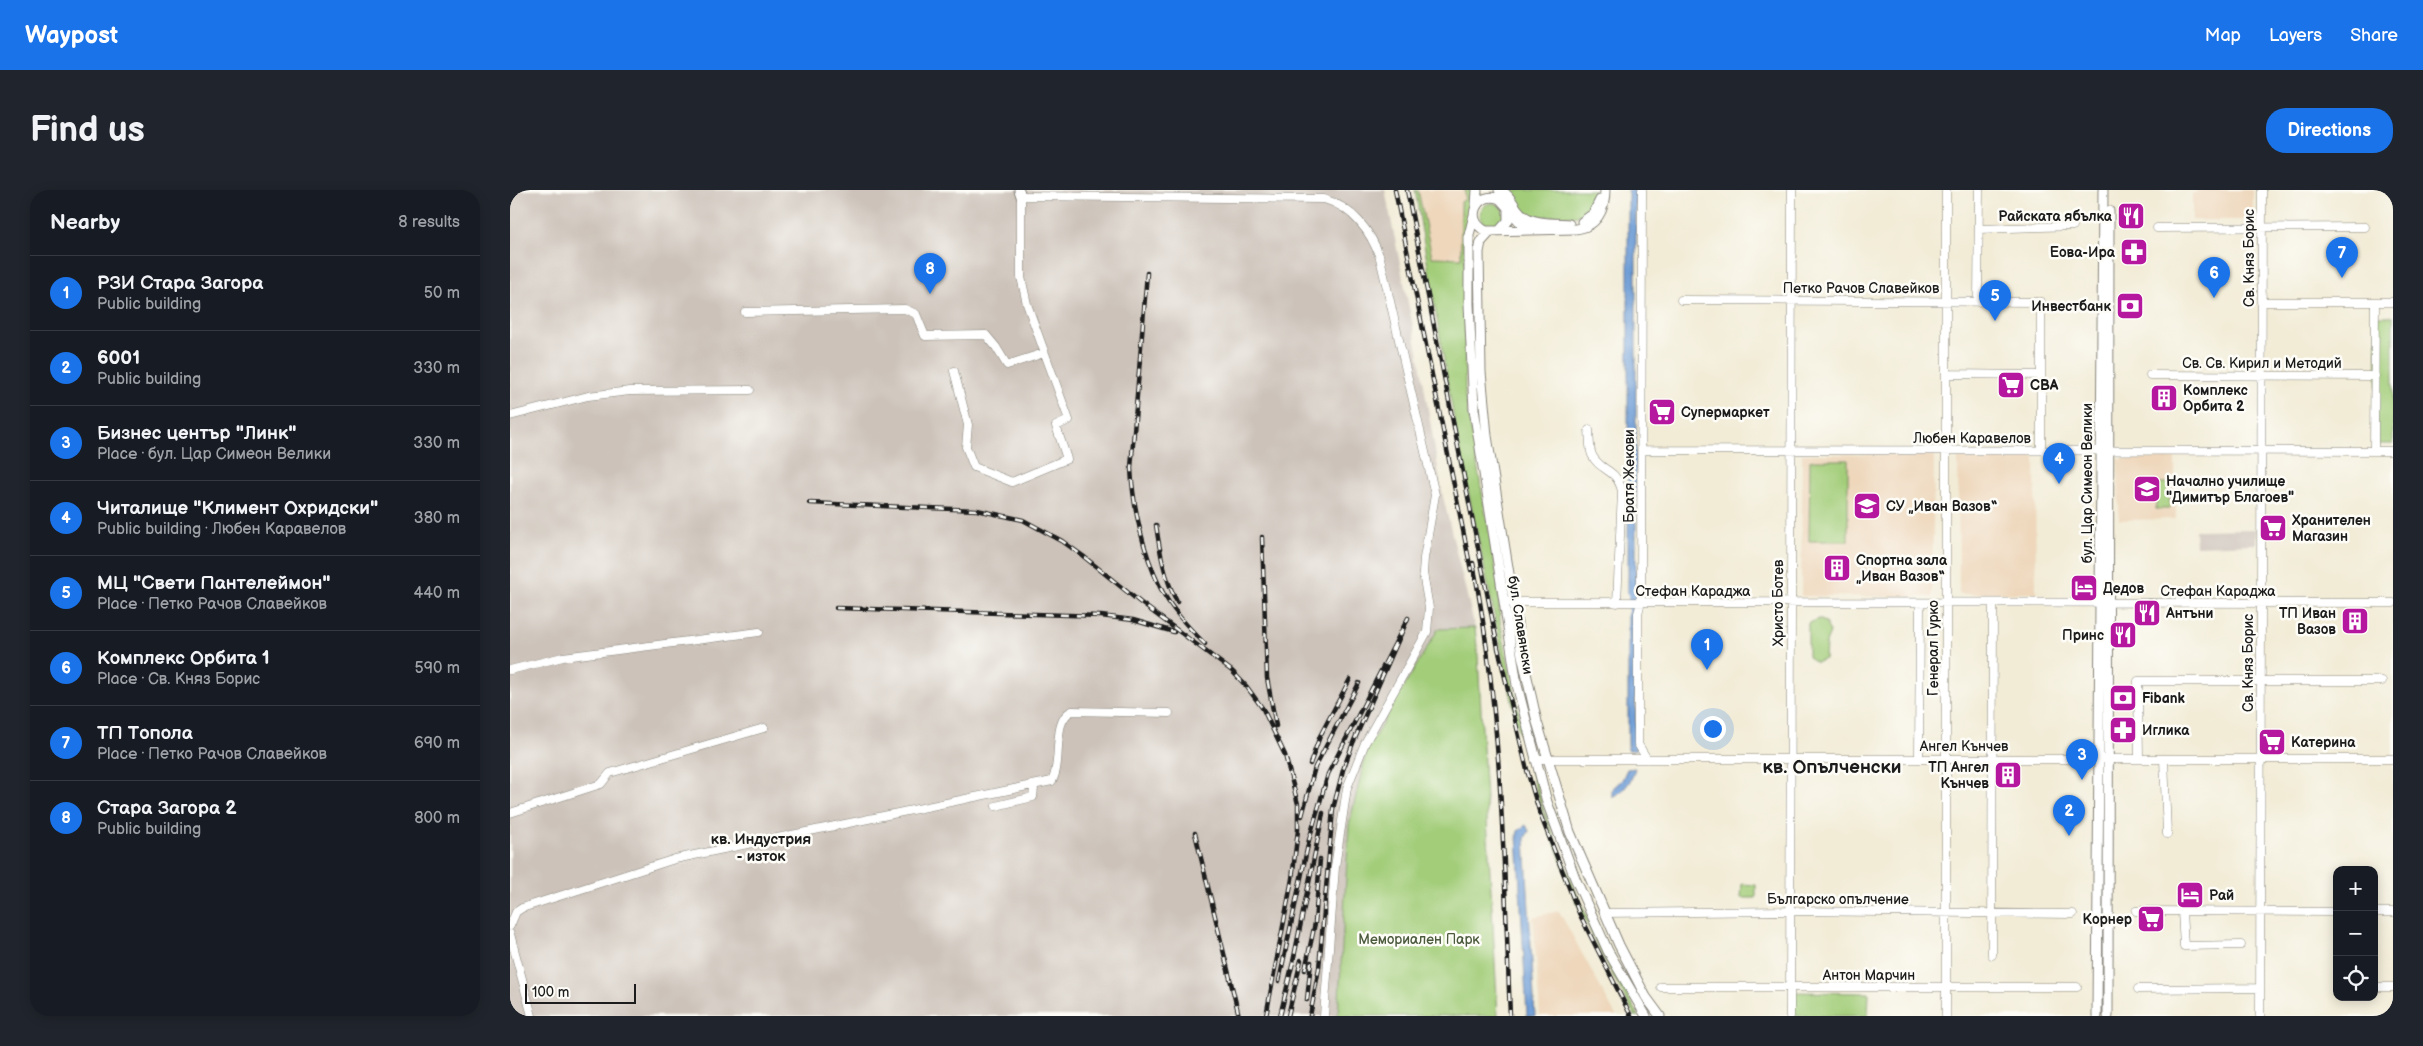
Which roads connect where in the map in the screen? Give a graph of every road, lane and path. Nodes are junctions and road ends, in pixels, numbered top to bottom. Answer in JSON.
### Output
{"nodes":[{"id":1,"x":1477,"y":190,"type":"edge"},
{"id":2,"x":1487,"y":190,"type":"edge"},
{"id":3,"x":1601,"y":190,"type":"edge"},
{"id":4,"x":1605,"y":190,"type":"edge"},
{"id":5,"x":1642,"y":190,"type":"edge"},
{"id":6,"x":1792,"y":190,"type":"edge"},
{"id":7,"x":1946,"y":190,"type":"edge"},
{"id":8,"x":1979,"y":190,"type":"edge"},
{"id":9,"x":2103,"y":190,"type":"edge"},
{"id":10,"x":2109,"y":190,"type":"edge"},
{"id":11,"x":2262,"y":190,"type":"edge"},
{"id":12,"x":1021,"y":192,"type":"edge"},
{"id":13,"x":1218,"y":194,"type":"edge"},
{"id":14,"x":1498,"y":194,"type":"edge"},
{"id":15,"x":1476,"y":206,"type":"junction"},
{"id":16,"x":1508,"y":208,"type":"junction"},
{"id":17,"x":1474,"y":216,"type":"junction"},
{"id":18,"x":1569,"y":224,"type":"junction"},
{"id":19,"x":2073,"y":226,"type":"dead end"},
{"id":20,"x":2262,"y":227,"type":"junction"},
{"id":21,"x":2366,"y":227,"type":"dead end"},
{"id":22,"x":2157,"y":228,"type":"dead end"},
{"id":23,"x":1979,"y":229,"type":"junction"},
{"id":24,"x":1500,"y":230,"type":"junction"},
{"id":25,"x":1490,"y":232,"type":"junction"},
{"id":26,"x":1681,"y":300,"type":"dead end"},
{"id":27,"x":1791,"y":301,"type":"junction"},
{"id":28,"x":1946,"y":301,"type":"junction"},
{"id":29,"x":1978,"y":302,"type":"junction"},
{"id":30,"x":2261,"y":302,"type":"junction"},
{"id":31,"x":2375,"y":302,"type":"junction"},
{"id":32,"x":2393,"y":302,"type":"edge"},
{"id":33,"x":745,"y":312,"type":"dead end"},
{"id":34,"x":1044,"y":353,"type":"junction"},
{"id":35,"x":954,"y":371,"type":"dead end"},
{"id":36,"x":1946,"y":374,"type":"junction"},
{"id":37,"x":2040,"y":375,"type":"junction"},
{"id":38,"x":2150,"y":376,"type":"dead end"},
{"id":39,"x":2261,"y":376,"type":"junction"},
{"id":40,"x":2375,"y":376,"type":"junction"},
{"id":41,"x":750,"y":390,"type":"dead end"},
{"id":42,"x":510,"y":416,"type":"edge"},
{"id":43,"x":1589,"y":430,"type":"dead end"},
{"id":44,"x":1642,"y":450,"type":"junction"},
{"id":45,"x":1791,"y":450,"type":"junction"},
{"id":46,"x":1946,"y":450,"type":"junction"},
{"id":47,"x":2041,"y":450,"type":"junction"},
{"id":48,"x":2105,"y":450,"type":"junction"},
{"id":49,"x":2261,"y":451,"type":"junction"},
{"id":50,"x":2374,"y":451,"type":"junction"},
{"id":51,"x":2393,"y":451,"type":"edge"},
{"id":52,"x":1503,"y":602,"type":"junction"},
{"id":53,"x":1513,"y":602,"type":"junction"},
{"id":54,"x":1617,"y":603,"type":"junction"},
{"id":55,"x":1639,"y":603,"type":"junction"},
{"id":56,"x":1791,"y":603,"type":"junction"},
{"id":57,"x":1920,"y":603,"type":"junction"},
{"id":58,"x":1946,"y":603,"type":"junction"},
{"id":59,"x":1993,"y":603,"type":"junction"},
{"id":60,"x":2104,"y":603,"type":"junction"},
{"id":61,"x":2261,"y":603,"type":"junction"},
{"id":62,"x":2393,"y":604,"type":"edge"},
{"id":63,"x":759,"y":632,"type":"dead end"},
{"id":64,"x":510,"y":670,"type":"edge"},
{"id":65,"x":2260,"y":681,"type":"junction"},
{"id":66,"x":2382,"y":681,"type":"dead end"},
{"id":67,"x":1169,"y":713,"type":"dead end"},
{"id":68,"x":764,"y":728,"type":"dead end"},
{"id":69,"x":1535,"y":759,"type":"junction"},
{"id":70,"x":1547,"y":759,"type":"junction"},
{"id":71,"x":1647,"y":759,"type":"junction"},
{"id":72,"x":1790,"y":759,"type":"junction"},
{"id":73,"x":1919,"y":759,"type":"junction"},
{"id":74,"x":1946,"y":759,"type":"junction"},
{"id":75,"x":1992,"y":759,"type":"junction"},
{"id":76,"x":2099,"y":759,"type":"junction"},
{"id":77,"x":2109,"y":759,"type":"junction"},
{"id":78,"x":2139,"y":759,"type":"junction"},
{"id":79,"x":2164,"y":759,"type":"junction"},
{"id":80,"x":2260,"y":759,"type":"junction"},
{"id":81,"x":2393,"y":759,"type":"edge"},
{"id":82,"x":1030,"y":785,"type":"junction"},
{"id":83,"x":996,"y":806,"type":"dead end"},
{"id":84,"x":510,"y":813,"type":"edge"},
{"id":85,"x":2167,"y":834,"type":"dead end"},
{"id":86,"x":510,"y":908,"type":"edge"},
{"id":87,"x":522,"y":908,"type":"junction"},
{"id":88,"x":2098,"y":909,"type":"junction"},
{"id":89,"x":2108,"y":910,"type":"junction"},
{"id":90,"x":1790,"y":911,"type":"junction"},
{"id":91,"x":2136,"y":911,"type":"dead end"},
{"id":92,"x":2182,"y":911,"type":"junction"},
{"id":93,"x":1946,"y":912,"type":"junction"},
{"id":94,"x":1992,"y":912,"type":"junction"},
{"id":95,"x":2260,"y":912,"type":"junction"},
{"id":96,"x":2333,"y":912,"type":"edge"},
{"id":97,"x":2378,"y":912,"type":"edge"},
{"id":98,"x":2393,"y":912,"type":"edge"},
{"id":99,"x":1604,"y":913,"type":"junction"},
{"id":100,"x":2073,"y":914,"type":"dead end"},
{"id":101,"x":510,"y":926,"type":"edge"},
{"id":102,"x":510,"y":934,"type":"edge"},
{"id":103,"x":2241,"y":945,"type":"dead end"},
{"id":104,"x":1992,"y":955,"type":"dead end"},
{"id":105,"x":1661,"y":987,"type":"dead end"},
{"id":106,"x":1790,"y":987,"type":"junction"},
{"id":107,"x":1946,"y":987,"type":"junction"},
{"id":108,"x":2076,"y":987,"type":"dead end"},
{"id":109,"x":2378,"y":987,"type":"edge"},
{"id":110,"x":2393,"y":987,"type":"edge"},
{"id":111,"x":2260,"y":988,"type":"junction"},
{"id":112,"x":2138,"y":989,"type":"dead end"},
{"id":113,"x":532,"y":1016,"type":"edge"},
{"id":114,"x":1324,"y":1016,"type":"edge"},
{"id":115,"x":1645,"y":1016,"type":"edge"},
{"id":116,"x":1660,"y":1016,"type":"edge"},
{"id":117,"x":1790,"y":1016,"type":"edge"},
{"id":118,"x":1946,"y":1016,"type":"edge"},
{"id":119,"x":2097,"y":1016,"type":"edge"},
{"id":120,"x":2108,"y":1016,"type":"edge"},
{"id":121,"x":2260,"y":1016,"type":"edge"}],
"edges":[{"from":1,"to":15,"type":"main road"},
{"from":2,"to":14,"type":"main road"},
{"from":3,"to":18,"type":"main road"},
{"from":4,"to":24,"type":"main road"},
{"from":5,"to":44,"type":"street","name":"Братя Жекови"},
{"from":6,"to":27,"type":"street","name":"Христо Ботев"},
{"from":7,"to":28,"type":"street","name":"Генерал Гурко"},
{"from":8,"to":23,"type":"street"},
{"from":9,"to":48,"type":"main road","name":"бул. Цар Симеон Велики"},
{"from":10,"to":48,"type":"main road","name":"бул. Цар Симеон Велики"},
{"from":11,"to":20,"type":"street","name":"Св. Княз Борис"},
{"from":12,"to":13,"type":"street"},
{"from":12,"to":34,"type":"street"},
{"from":13,"to":114,"type":"street"},
{"from":14,"to":15,"type":"main road"},
{"from":14,"to":16,"type":"main road"},
{"from":14,"to":18,"type":"main road"},
{"from":15,"to":17,"type":"main road"},
{"from":16,"to":18,"type":"main road"},
{"from":16,"to":24,"type":"main road"},
{"from":17,"to":25,"type":"main road"},
{"from":17,"to":52,"type":"main road","name":"бул. Славянски"},
{"from":19,"to":23,"type":"street"},
{"from":20,"to":21,"type":"street"},
{"from":20,"to":22,"type":"street"},
{"from":20,"to":30,"type":"street","name":"Св. Княз Борис"},
{"from":23,"to":29,"type":"street"},
{"from":24,"to":25,"type":"main road"},
{"from":25,"to":53,"type":"main road","name":"бул. Славянски"},
{"from":26,"to":27,"type":"street","name":"Петко Рачов Славейков"},
{"from":27,"to":28,"type":"street","name":"Петко Рачов Славейков"},
{"from":27,"to":45,"type":"street","name":"Христо Ботев"},
{"from":28,"to":29,"type":"street","name":"Петко Рачов Славейков"},
{"from":28,"to":36,"type":"street","name":"Генерал Гурко"},
{"from":29,"to":37,"type":"street","name":"Петко Рачов Славейков"},
{"from":30,"to":31,"type":"street"},
{"from":30,"to":39,"type":"street","name":"Св. Княз Борис"},
{"from":31,"to":32,"type":"street"},
{"from":31,"to":40,"type":"street"},
{"from":33,"to":34,"type":"street"},
{"from":34,"to":35,"type":"street"},
{"from":36,"to":37,"type":"street"},
{"from":36,"to":46,"type":"street","name":"Генерал Гурко"},
{"from":37,"to":47,"type":"street"},
{"from":38,"to":39,"type":"street","name":"Св. Св. Кирил и Методий"},
{"from":39,"to":40,"type":"street","name":"Св. Св. Кирил и Методий"},
{"from":39,"to":49,"type":"street","name":"Св. Княз Борис"},
{"from":40,"to":50,"type":"street"},
{"from":41,"to":42,"type":"street"},
{"from":43,"to":54,"type":"street"},
{"from":44,"to":45,"type":"street","name":"Любен Каравелов"},
{"from":44,"to":55,"type":"street","name":"Братя Жекови"},
{"from":45,"to":46,"type":"street","name":"Любен Каравелов"},
{"from":45,"to":56,"type":"street","name":"Христо Ботев"},
{"from":46,"to":47,"type":"street","name":"Любен Каравелов"},
{"from":46,"to":58,"type":"street","name":"Генерал Гурко"},
{"from":47,"to":48,"type":"street","name":"Любен Каравелов"},
{"from":48,"to":49,"type":"street","name":"Любен Каравелов"},
{"from":48,"to":60,"type":"main road","name":"бул. Цар Симеон Велики"},
{"from":49,"to":50,"type":"street","name":"Любен Каравелов"},
{"from":49,"to":61,"type":"street","name":"Св. Княз Борис"},
{"from":50,"to":51,"type":"street","name":"Любен Каравелов"},
{"from":52,"to":53,"type":"street","name":"Стефан Караджа"},
{"from":52,"to":69,"type":"main road","name":"бул. Славянски"},
{"from":53,"to":54,"type":"street","name":"Стефан Караджа"},
{"from":53,"to":70,"type":"main road","name":"бул. Славянски"},
{"from":54,"to":55,"type":"street","name":"Стефан Караджа"},
{"from":55,"to":56,"type":"street","name":"Стефан Караджа"},
{"from":55,"to":71,"type":"street","name":"Братя Жекови"},
{"from":56,"to":57,"type":"street","name":"Стефан Караджа"},
{"from":56,"to":72,"type":"street","name":"Христо Ботев"},
{"from":57,"to":58,"type":"street","name":"Стефан Караджа"},
{"from":57,"to":73,"type":"street"},
{"from":58,"to":59,"type":"street","name":"Стефан Караджа"},
{"from":58,"to":74,"type":"street","name":"Генерал Гурко"},
{"from":59,"to":60,"type":"street","name":"Стефан Караджа"},
{"from":59,"to":75,"type":"street"},
{"from":60,"to":61,"type":"street","name":"Стефан Караджа"},
{"from":60,"to":76,"type":"main road","name":"бул. Цар Симеон Велики"},
{"from":60,"to":77,"type":"main road","name":"бул. Цар Симеон Велики"},
{"from":61,"to":62,"type":"street","name":"Стефан Караджа"},
{"from":61,"to":65,"type":"street","name":"Св. Княз Борис"},
{"from":63,"to":64,"type":"street"},
{"from":65,"to":66,"type":"street"},
{"from":65,"to":78,"type":"street"},
{"from":65,"to":80,"type":"street","name":"Св. Княз Борис"},
{"from":67,"to":82,"type":"street"},
{"from":68,"to":84,"type":"street"},
{"from":69,"to":70,"type":"street","name":"Ангел Кънчев"},
{"from":69,"to":115,"type":"main road","name":"бул. Славянски"},
{"from":70,"to":71,"type":"street","name":"Ангел Кънчев"},
{"from":70,"to":99,"type":"main road","name":"бул. Славянски"},
{"from":71,"to":72,"type":"street","name":"Ангел Кънчев"},
{"from":72,"to":73,"type":"street","name":"Ангел Кънчев"},
{"from":72,"to":90,"type":"street","name":"Христо Ботев"},
{"from":73,"to":74,"type":"street","name":"Ангел Кънчев"},
{"from":74,"to":75,"type":"street","name":"Ангел Кънчев"},
{"from":74,"to":93,"type":"street","name":"Генерал Гурко"},
{"from":75,"to":76,"type":"street","name":"Ангел Кънчев"},
{"from":75,"to":94,"type":"street"},
{"from":76,"to":77,"type":"street","name":"Ангел Кънчев"},
{"from":76,"to":88,"type":"main road","name":"бул. Цар Симеон Велики"},
{"from":77,"to":78,"type":"street","name":"Ангел Кънчев"},
{"from":77,"to":89,"type":"main road","name":"бул. Цар Симеон Велики"},
{"from":78,"to":79,"type":"street","name":"Ангел Кънчев"},
{"from":79,"to":80,"type":"street","name":"Ангел Кънчев"},
{"from":79,"to":85,"type":"street"},
{"from":80,"to":81,"type":"street","name":"Ангел Кънчев"},
{"from":80,"to":95,"type":"street","name":"Св. Княз Борис"},
{"from":82,"to":83,"type":"street"},
{"from":82,"to":87,"type":"street"},
{"from":86,"to":87,"type":"street"},
{"from":87,"to":101,"type":"street"},
{"from":88,"to":89,"type":"main road"},
{"from":88,"to":119,"type":"main road","name":"бул. Цар Симеон Велики"},
{"from":89,"to":120,"type":"main road","name":"бул. Цар Симеон Велики"},
{"from":90,"to":93,"type":"street","name":"Българско опълчение"},
{"from":90,"to":99,"type":"street","name":"Българско опълчение"},
{"from":90,"to":106,"type":"street","name":"Христо Ботев"},
{"from":91,"to":92,"type":"street"},
{"from":92,"to":95,"type":"street"},
{"from":92,"to":103,"type":"street"},
{"from":93,"to":94,"type":"street","name":"Българско опълчение"},
{"from":93,"to":107,"type":"street","name":"Генерал Гурко"},
{"from":94,"to":100,"type":"street","name":"Българско опълчение"},
{"from":94,"to":104,"type":"street"},
{"from":95,"to":96,"type":"street"},
{"from":95,"to":111,"type":"street","name":"Св. Княз Борис"},
{"from":97,"to":98,"type":"street"},
{"from":99,"to":116,"type":"main road","name":"бул. Славянски"},
{"from":102,"to":113,"type":"street"},
{"from":105,"to":106,"type":"street","name":"Антон Марчин"},
{"from":106,"to":107,"type":"street","name":"Антон Марчин"},
{"from":106,"to":117,"type":"street","name":"Христо Ботев"},
{"from":107,"to":108,"type":"street","name":"Антон Марчин"},
{"from":107,"to":118,"type":"street","name":"Генерал Гурко"},
{"from":109,"to":110,"type":"street"},
{"from":111,"to":112,"type":"street"},
{"from":111,"to":121,"type":"street","name":"Св. Княз Борис"}]}
